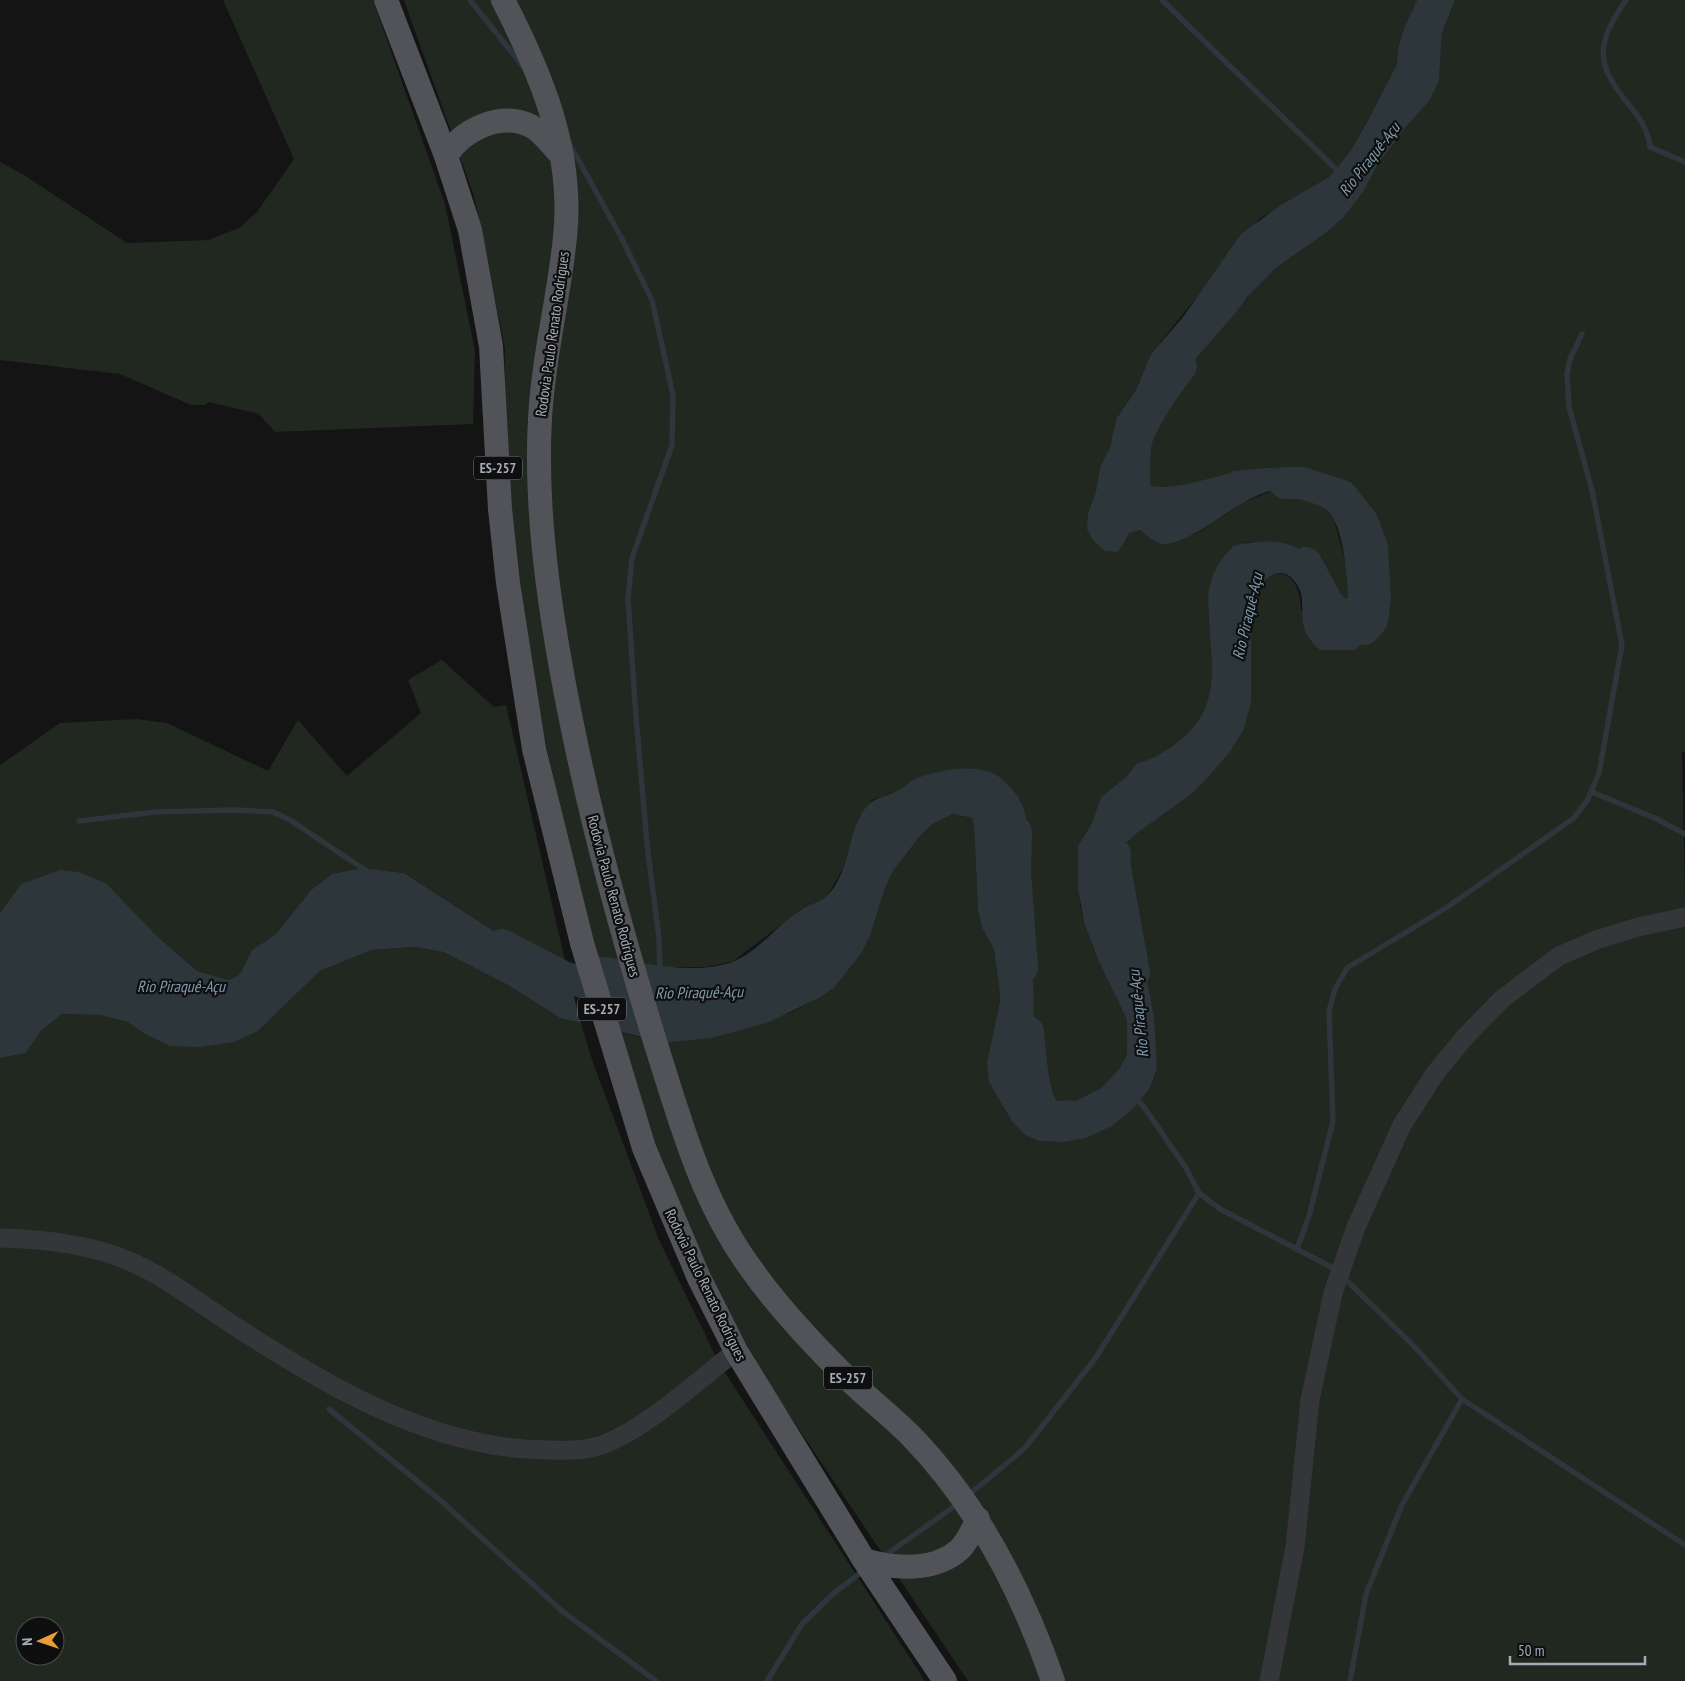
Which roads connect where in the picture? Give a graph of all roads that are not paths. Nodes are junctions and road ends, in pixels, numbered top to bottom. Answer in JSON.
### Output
{"nodes":[{"id":1,"x":386,"y":0,"type":"edge"},
{"id":2,"x":503,"y":0,"type":"edge"},
{"id":3,"x":446,"y":156,"type":"junction"},
{"id":4,"x":564,"y":159,"type":"junction"},
{"id":5,"x":1685,"y":918,"type":"edge"},
{"id":6,"x":0,"y":1238,"type":"edge"},
{"id":7,"x":736,"y":1351,"type":"junction"},
{"id":8,"x":978,"y":1519,"type":"junction"},
{"id":9,"x":864,"y":1560,"type":"junction"},
{"id":10,"x":945,"y":1681,"type":"edge"},
{"id":11,"x":1053,"y":1681,"type":"edge"},
{"id":12,"x":1269,"y":1681,"type":"edge"}],
"edges":[{"from":1,"to":3,"type":"main road","name":"Rodovia Paulo Renato Rodrigues","number":"ES-257"},
{"from":2,"to":4,"type":"main road","name":"Rodovia Paulo Renato Rodrigues","number":"ES-257"},
{"from":3,"to":4,"type":"main road"},
{"from":3,"to":7,"type":"main road","name":"Rodovia Paulo Renato Rodrigues","number":"ES-257"},
{"from":4,"to":8,"type":"main road","name":"Rodovia Paulo Renato Rodrigues","number":"ES-257"},
{"from":5,"to":12,"type":"street"},
{"from":6,"to":7,"type":"street"},
{"from":7,"to":9,"type":"main road","name":"Rodovia Paulo Renato Rodrigues","number":"ES-257"},
{"from":8,"to":9,"type":"main road"},
{"from":8,"to":11,"type":"main road","name":"Rodovia Paulo Renato Rodrigues","number":"ES-257"},
{"from":9,"to":10,"type":"main road","name":"Rodovia Paulo Renato Rodrigues","number":"ES-257"}]}
